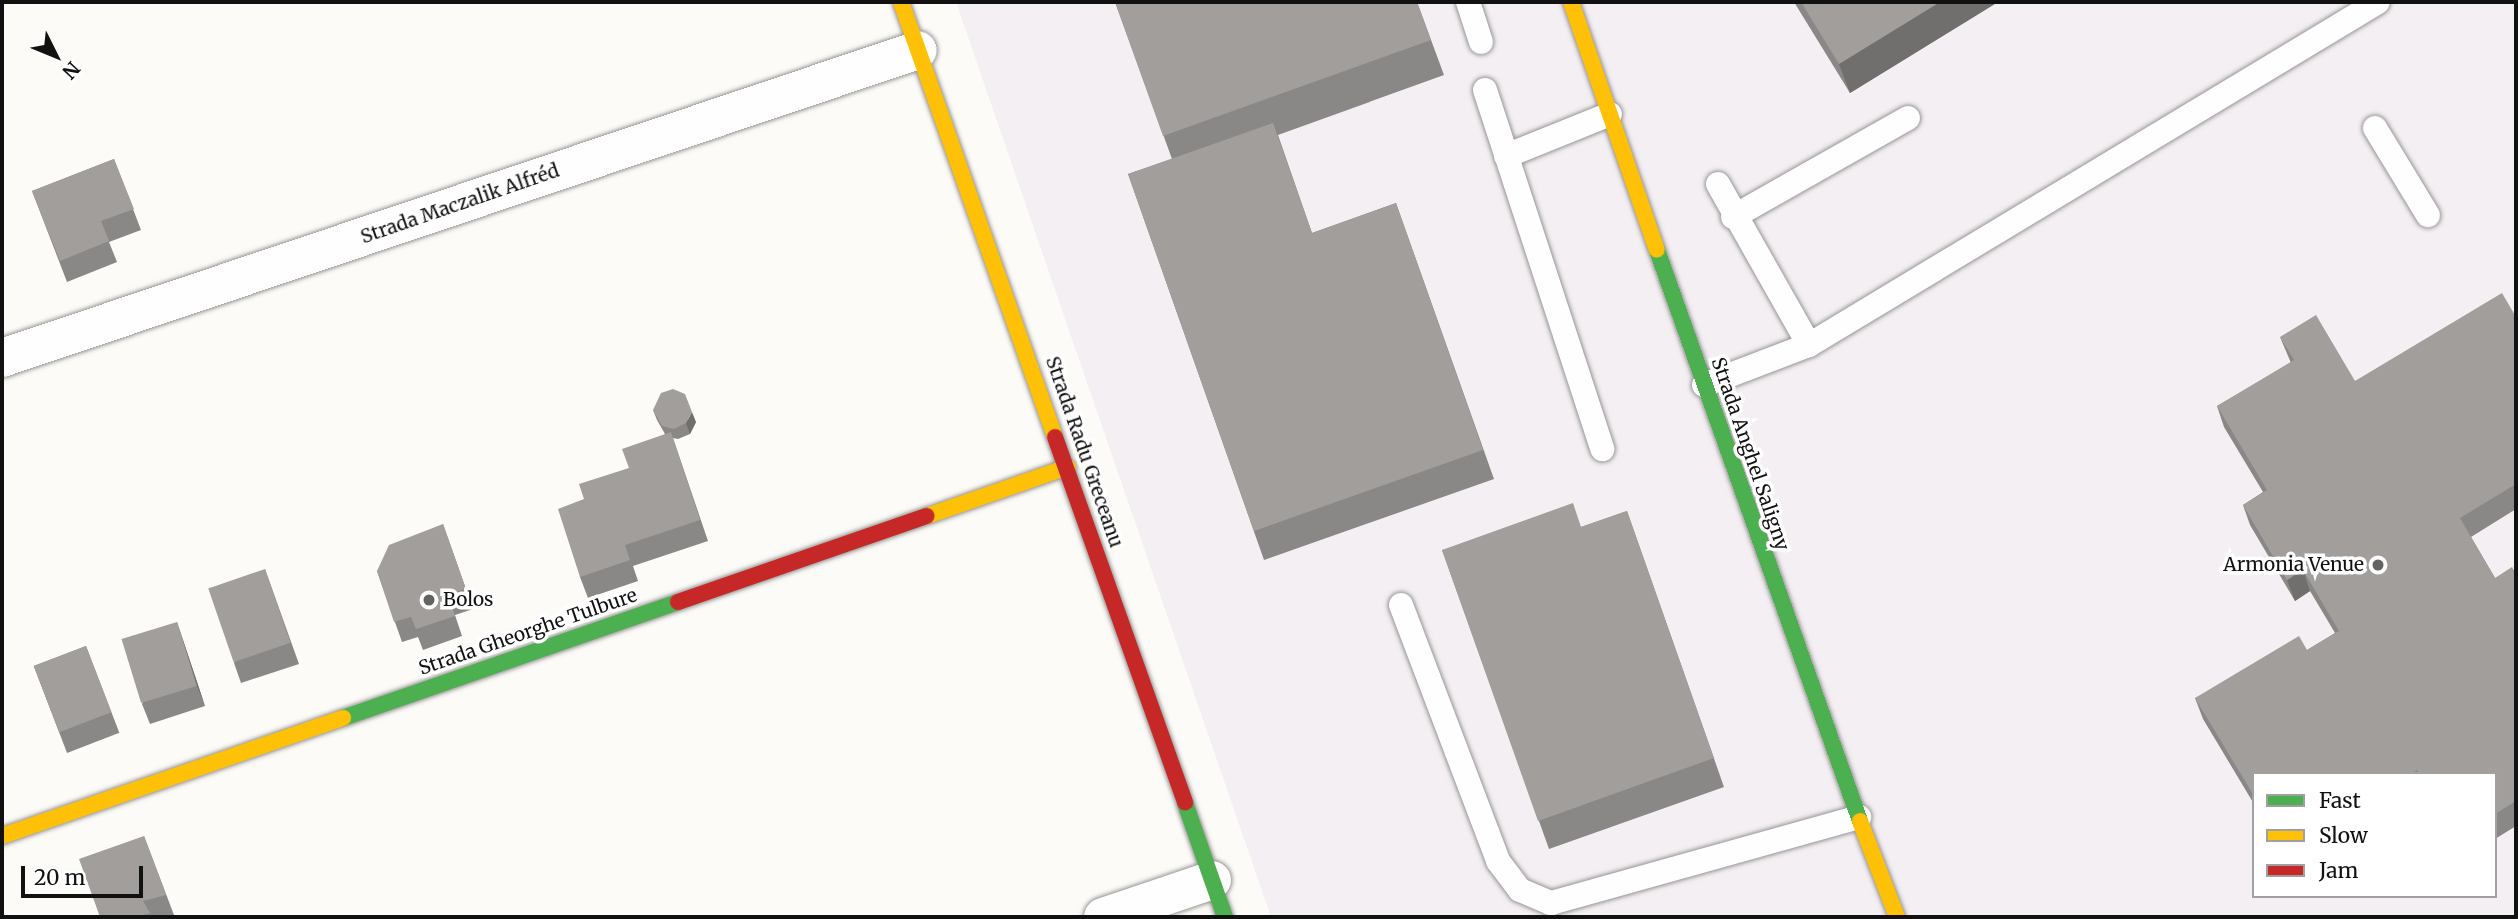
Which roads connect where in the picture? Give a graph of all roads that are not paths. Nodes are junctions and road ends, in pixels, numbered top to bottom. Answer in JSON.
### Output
{"nodes":[{"id":1,"x":901,"y":2,"type":"edge"},
{"id":2,"x":1468,"y":2,"type":"edge"},
{"id":3,"x":1571,"y":2,"type":"edge"},
{"id":4,"x":2378,"y":2,"type":"edge"},
{"id":5,"x":1481,"y":42,"type":"dead end"},
{"id":6,"x":918,"y":50,"type":"junction"},
{"id":7,"x":1485,"y":90,"type":"dead end"},
{"id":8,"x":1610,"y":114,"type":"junction"},
{"id":9,"x":1908,"y":118,"type":"dead end"},
{"id":10,"x":2375,"y":128,"type":"dead end"},
{"id":11,"x":1506,"y":156,"type":"junction"},
{"id":12,"x":1718,"y":184,"type":"dead end"},
{"id":13,"x":2428,"y":215,"type":"dead end"},
{"id":14,"x":1733,"y":216,"type":"junction"},
{"id":15,"x":1809,"y":345,"type":"junction"},
{"id":16,"x":2,"y":358,"type":"edge"},
{"id":17,"x":1704,"y":385,"type":"junction"},
{"id":18,"x":1602,"y":449,"type":"dead end"},
{"id":19,"x":1068,"y":467,"type":"junction"},
{"id":20,"x":1401,"y":605,"type":"dead end"},
{"id":21,"x":1858,"y":817,"type":"junction"},
{"id":22,"x":2,"y":836,"type":"edge"},
{"id":23,"x":1212,"y":880,"type":"junction"},
{"id":24,"x":1103,"y":917,"type":"edge"},
{"id":25,"x":1225,"y":917,"type":"edge"},
{"id":26,"x":1897,"y":917,"type":"edge"}],
"edges":[{"from":1,"to":6,"type":"street","name":"Strada Radu Greceanu"},
{"from":2,"to":5,"type":"lane"},
{"from":3,"to":8,"type":"street","name":"Strada Anghel Saligny"},
{"from":4,"to":15,"type":"lane"},
{"from":6,"to":16,"type":"street","name":"Strada Maczalik Alfréd"},
{"from":6,"to":19,"type":"street","name":"Strada Radu Greceanu"},
{"from":7,"to":11,"type":"lane"},
{"from":8,"to":11,"type":"lane"},
{"from":8,"to":17,"type":"street","name":"Strada Anghel Saligny"},
{"from":9,"to":14,"type":"lane"},
{"from":10,"to":13,"type":"lane"},
{"from":11,"to":18,"type":"lane"},
{"from":12,"to":14,"type":"lane"},
{"from":14,"to":15,"type":"lane"},
{"from":15,"to":17,"type":"lane"},
{"from":17,"to":21,"type":"street","name":"Strada Anghel Saligny"},
{"from":19,"to":22,"type":"street","name":"Strada Gheorghe Tulbure"},
{"from":19,"to":23,"type":"street","name":"Strada Radu Greceanu"},
{"from":20,"to":21,"type":"lane"},
{"from":21,"to":26,"type":"street","name":"Strada Anghel Saligny"},
{"from":23,"to":24,"type":"street"},
{"from":23,"to":25,"type":"street","name":"Strada Radu Greceanu"}]}
